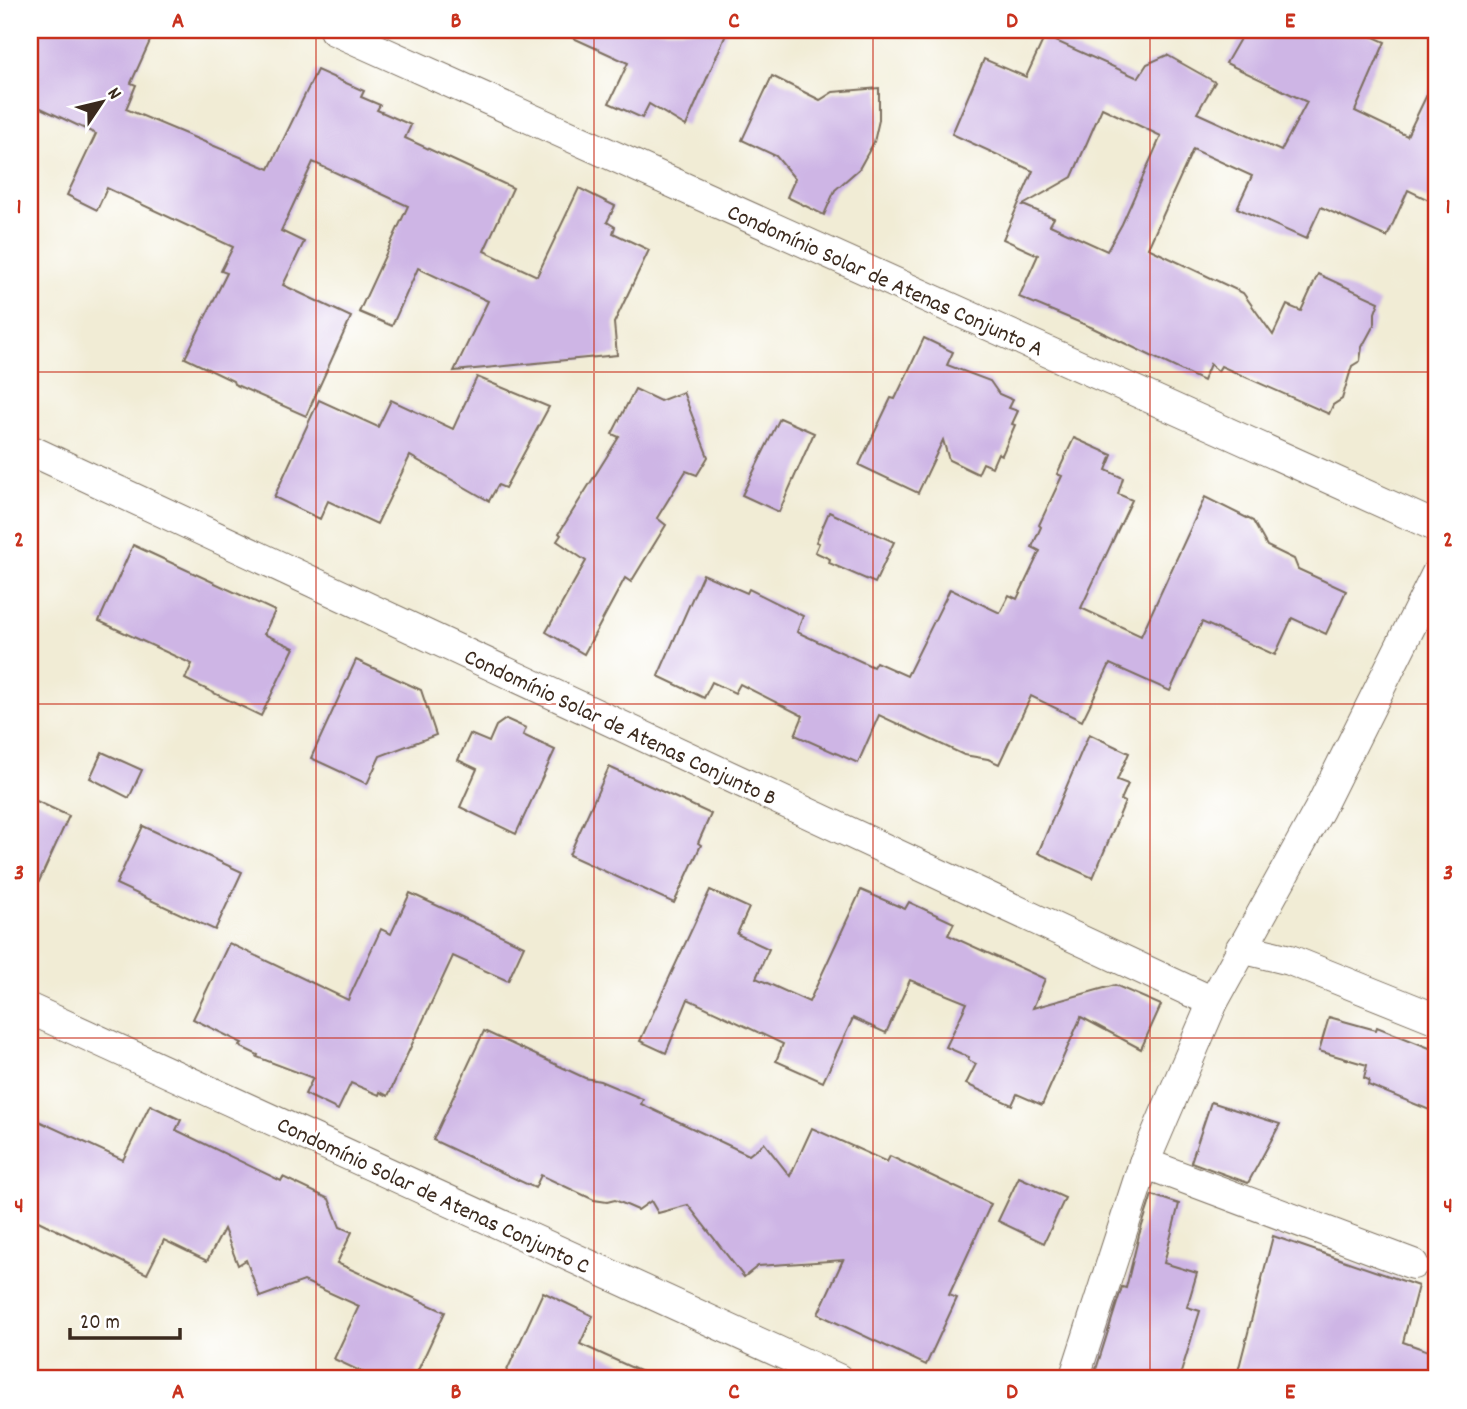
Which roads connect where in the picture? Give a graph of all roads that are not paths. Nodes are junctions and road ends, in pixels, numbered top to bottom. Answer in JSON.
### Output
{"nodes":[{"id":1,"x":334,"y":30,"type":"edge"},
{"id":2,"x":30,"y":450,"type":"edge"},
{"id":3,"x":1437,"y":527,"type":"edge"},
{"id":4,"x":1437,"y":573,"type":"edge"},
{"id":5,"x":1241,"y":948,"type":"junction"},
{"id":6,"x":1213,"y":1002,"type":"junction"},
{"id":7,"x":30,"y":1009,"type":"edge"},
{"id":8,"x":1437,"y":1019,"type":"edge"},
{"id":9,"x":1144,"y":1163,"type":"junction"},
{"id":10,"x":1413,"y":1264,"type":"dead end"},
{"id":11,"x":838,"y":1379,"type":"edge"},
{"id":12,"x":1074,"y":1379,"type":"edge"}],
"edges":[{"from":1,"to":3,"type":"street","name":"Condomínio Solar de Atenas Conjunto A"},
{"from":2,"to":6,"type":"street","name":"Condomínio Solar de Atenas Conjunto B"},
{"from":4,"to":5,"type":"street"},
{"from":5,"to":6,"type":"street"},
{"from":5,"to":8,"type":"street"},
{"from":6,"to":9,"type":"street"},
{"from":7,"to":11,"type":"street","name":"Condomínio Solar de Atenas Conjunto C"},
{"from":9,"to":10,"type":"street"},
{"from":9,"to":12,"type":"street"}]}
